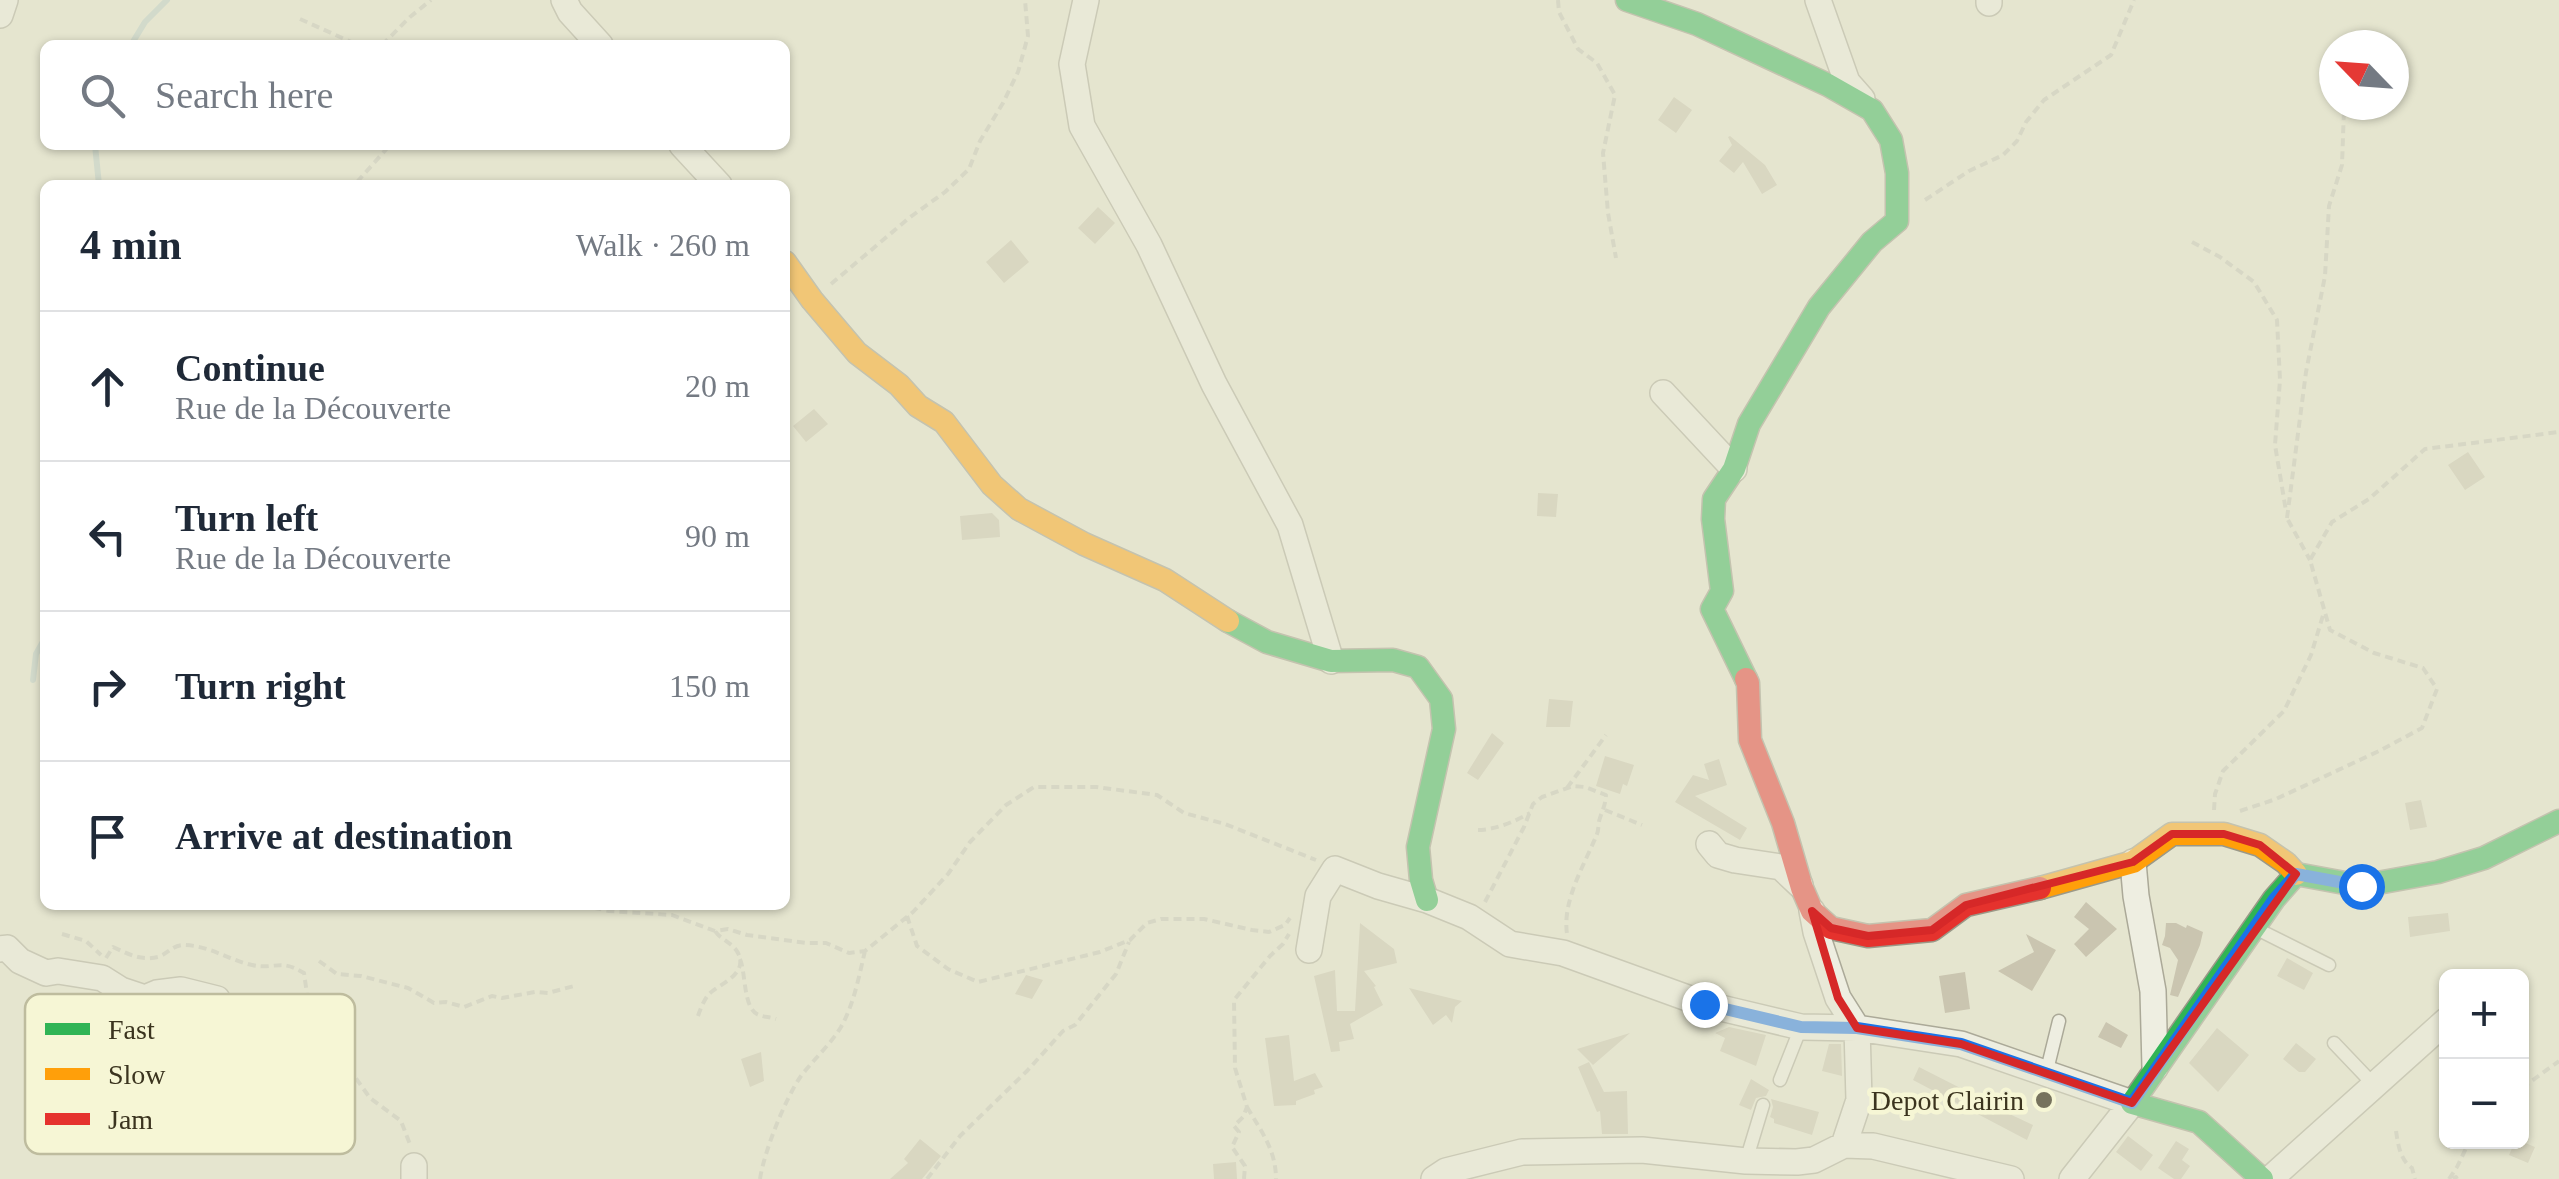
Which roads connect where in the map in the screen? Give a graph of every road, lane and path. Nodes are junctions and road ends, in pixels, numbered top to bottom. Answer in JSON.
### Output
{"nodes":[{"id":1,"x":6,"y":0,"type":"edge"},
{"id":2,"x":431,"y":0,"type":"edge"},
{"id":3,"x":564,"y":0,"type":"edge"},
{"id":4,"x":1025,"y":0,"type":"edge"},
{"id":5,"x":1086,"y":0,"type":"edge"},
{"id":6,"x":1558,"y":0,"type":"edge"},
{"id":7,"x":1627,"y":0,"type":"edge"},
{"id":8,"x":1818,"y":0,"type":"edge"},
{"id":9,"x":2134,"y":0,"type":"edge"},
{"id":10,"x":0,"y":15,"type":"edge"},
{"id":11,"x":300,"y":19,"type":"dead end"},
{"id":12,"x":347,"y":40,"type":"edge"},
{"id":13,"x":387,"y":40,"type":"edge"},
{"id":14,"x":595,"y":40,"type":"edge"},
{"id":15,"x":1872,"y":110,"type":"junction"},
{"id":16,"x":2342,"y":120,"type":"edge"},
{"id":17,"x":386,"y":150,"type":"edge"},
{"id":18,"x":687,"y":150,"type":"edge"},
{"id":19,"x":359,"y":180,"type":"edge"},
{"id":20,"x":714,"y":180,"type":"edge"},
{"id":21,"x":1897,"y":222,"type":"junction"},
{"id":22,"x":2192,"y":242,"type":"dead end"},
{"id":23,"x":1616,"y":258,"type":"dead end"},
{"id":24,"x":790,"y":269,"type":"edge"},
{"id":25,"x":812,"y":300,"type":"junction"},
{"id":26,"x":1664,"y":393,"type":"dead end"},
{"id":27,"x":2559,"y":432,"type":"edge"},
{"id":28,"x":1734,"y":469,"type":"junction"},
{"id":29,"x":2287,"y":518,"type":"junction"},
{"id":30,"x":2310,"y":560,"type":"junction"},
{"id":31,"x":2324,"y":612,"type":"junction"},
{"id":32,"x":1330,"y":661,"type":"junction"},
{"id":33,"x":1606,"y":735,"type":"dead end"},
{"id":34,"x":1566,"y":788,"type":"junction"},
{"id":35,"x":1605,"y":810,"type":"junction"},
{"id":36,"x":1530,"y":813,"type":"junction"},
{"id":37,"x":2559,"y":821,"type":"edge"},
{"id":38,"x":1642,"y":825,"type":"dead end"},
{"id":39,"x":1478,"y":830,"type":"dead end"},
{"id":40,"x":2224,"y":834,"type":"junction"},
{"id":41,"x":1709,"y":844,"type":"dead end"},
{"id":42,"x":2134,"y":862,"type":"junction"},
{"id":43,"x":1335,"y":868,"type":"junction"},
{"id":44,"x":2296,"y":874,"type":"junction"},
{"id":45,"x":1317,"y":899,"type":"junction"},
{"id":46,"x":1427,"y":900,"type":"junction"},
{"id":47,"x":1807,"y":900,"type":"junction"},
{"id":48,"x":604,"y":910,"type":"edge"},
{"id":49,"x":907,"y":916,"type":"junction"},
{"id":50,"x":1475,"y":921,"type":"junction"},
{"id":51,"x":1285,"y":925,"type":"dead end"},
{"id":52,"x":2254,"y":928,"type":"junction"},
{"id":53,"x":714,"y":931,"type":"junction"},
{"id":54,"x":62,"y":934,"type":"dead end"},
{"id":55,"x":1130,"y":940,"type":"junction"},
{"id":56,"x":0,"y":949,"type":"edge"},
{"id":57,"x":1309,"y":950,"type":"dead end"},
{"id":58,"x":865,"y":951,"type":"junction"},
{"id":59,"x":1563,"y":953,"type":"junction"},
{"id":60,"x":740,"y":959,"type":"junction"},
{"id":61,"x":319,"y":961,"type":"dead end"},
{"id":62,"x":2329,"y":966,"type":"dead end"},
{"id":63,"x":574,"y":986,"type":"dead end"},
{"id":64,"x":132,"y":994,"type":"edge"},
{"id":65,"x":154,"y":994,"type":"edge"},
{"id":66,"x":196,"y":994,"type":"edge"},
{"id":67,"x":306,"y":994,"type":"edge"},
{"id":68,"x":698,"y":1016,"type":"dead end"},
{"id":69,"x":776,"y":1019,"type":"dead end"},
{"id":70,"x":2059,"y":1021,"type":"dead end"},
{"id":71,"x":2439,"y":1026,"type":"edge"},
{"id":72,"x":1801,"y":1027,"type":"junction"},
{"id":73,"x":1857,"y":1028,"type":"junction"},
{"id":74,"x":2334,"y":1043,"type":"dead end"},
{"id":75,"x":2559,"y":1061,"type":"edge"},
{"id":76,"x":2155,"y":1068,"type":"junction"},
{"id":77,"x":2046,"y":1074,"type":"junction"},
{"id":78,"x":355,"y":1077,"type":"edge"},
{"id":79,"x":1780,"y":1080,"type":"dead end"},
{"id":80,"x":2529,"y":1083,"type":"edge"},
{"id":81,"x":2375,"y":1086,"type":"junction"},
{"id":82,"x":2132,"y":1103,"type":"junction"},
{"id":83,"x":1763,"y":1105,"type":"dead end"},
{"id":84,"x":1248,"y":1107,"type":"junction"},
{"id":85,"x":2396,"y":1132,"type":"dead end"},
{"id":86,"x":1844,"y":1145,"type":"junction"},
{"id":87,"x":2466,"y":1149,"type":"edge"},
{"id":88,"x":1746,"y":1161,"type":"junction"},
{"id":89,"x":414,"y":1173,"type":"edge"},
{"id":90,"x":760,"y":1179,"type":"edge"},
{"id":91,"x":927,"y":1179,"type":"edge"},
{"id":92,"x":1244,"y":1179,"type":"edge"},
{"id":93,"x":1276,"y":1179,"type":"edge"},
{"id":94,"x":1434,"y":1179,"type":"edge"},
{"id":95,"x":2011,"y":1179,"type":"edge"},
{"id":96,"x":2072,"y":1179,"type":"edge"},
{"id":97,"x":2262,"y":1179,"type":"edge"},
{"id":98,"x":2270,"y":1179,"type":"edge"},
{"id":99,"x":2415,"y":1179,"type":"edge"},
{"id":100,"x":2453,"y":1179,"type":"edge"}],
"edges":[{"from":1,"to":10,"type":"street"},
{"from":2,"to":13,"type":"path"},
{"from":3,"to":14,"type":"street"},
{"from":4,"to":25,"type":"path"},
{"from":5,"to":32,"type":"street"},
{"from":6,"to":23,"type":"path"},
{"from":7,"to":15,"type":"street"},
{"from":8,"to":15,"type":"street"},
{"from":9,"to":21,"type":"path"},
{"from":11,"to":12,"type":"path"},
{"from":15,"to":21,"type":"street"},
{"from":16,"to":29,"type":"path"},
{"from":17,"to":19,"type":"path"},
{"from":18,"to":20,"type":"street"},
{"from":21,"to":28,"type":"street"},
{"from":22,"to":29,"type":"path"},
{"from":24,"to":25,"type":"street"},
{"from":25,"to":32,"type":"street"},
{"from":26,"to":28,"type":"street"},
{"from":27,"to":30,"type":"path"},
{"from":28,"to":47,"type":"street"},
{"from":29,"to":30,"type":"path"},
{"from":30,"to":31,"type":"path"},
{"from":31,"to":40,"type":"path"},
{"from":31,"to":40,"type":"path"},
{"from":32,"to":46,"type":"street"},
{"from":33,"to":34,"type":"path"},
{"from":34,"to":35,"type":"path"},
{"from":34,"to":36,"type":"path"},
{"from":35,"to":38,"type":"path"},
{"from":35,"to":59,"type":"path"},
{"from":36,"to":39,"type":"path"},
{"from":36,"to":50,"type":"path"},
{"from":37,"to":44,"type":"street"},
{"from":40,"to":42,"type":"street"},
{"from":40,"to":44,"type":"street"},
{"from":41,"to":47,"type":"street"},
{"from":42,"to":47,"type":"street"},
{"from":42,"to":76,"type":"street"},
{"from":43,"to":45,"type":"street"},
{"from":43,"to":46,"type":"street"},
{"from":43,"to":49,"type":"path"},
{"from":44,"to":52,"type":"street"},
{"from":45,"to":57,"type":"street"},
{"from":45,"to":84,"type":"path"},
{"from":46,"to":50,"type":"street"},
{"from":47,"to":73,"type":"street"},
{"from":48,"to":53,"type":"path"},
{"from":49,"to":55,"type":"path"},
{"from":49,"to":58,"type":"path"},
{"from":50,"to":59,"type":"street"},
{"from":51,"to":55,"type":"path"},
{"from":52,"to":62,"type":"lane"},
{"from":52,"to":76,"type":"street"},
{"from":53,"to":58,"type":"path"},
{"from":53,"to":60,"type":"path"},
{"from":54,"to":67,"type":"path"},
{"from":55,"to":91,"type":"path"},
{"from":56,"to":64,"type":"street"},
{"from":58,"to":90,"type":"path"},
{"from":59,"to":72,"type":"street"},
{"from":60,"to":68,"type":"path"},
{"from":60,"to":69,"type":"path"},
{"from":61,"to":63,"type":"path"},
{"from":65,"to":66,"type":"street"},
{"from":70,"to":77,"type":"lane"},
{"from":71,"to":81,"type":"street"},
{"from":72,"to":73,"type":"street"},
{"from":72,"to":79,"type":"lane"},
{"from":73,"to":77,"type":"street"},
{"from":73,"to":86,"type":"street"},
{"from":74,"to":81,"type":"lane"},
{"from":75,"to":80,"type":"path"},
{"from":76,"to":82,"type":"street"},
{"from":77,"to":82,"type":"street"},
{"from":78,"to":89,"type":"path"},
{"from":81,"to":98,"type":"street"},
{"from":82,"to":96,"type":"street"},
{"from":82,"to":97,"type":"street"},
{"from":83,"to":88,"type":"lane"},
{"from":84,"to":92,"type":"path"},
{"from":84,"to":93,"type":"path"},
{"from":85,"to":99,"type":"path"},
{"from":86,"to":88,"type":"street"},
{"from":86,"to":95,"type":"street"},
{"from":87,"to":100,"type":"path"},
{"from":88,"to":94,"type":"street"}]}
